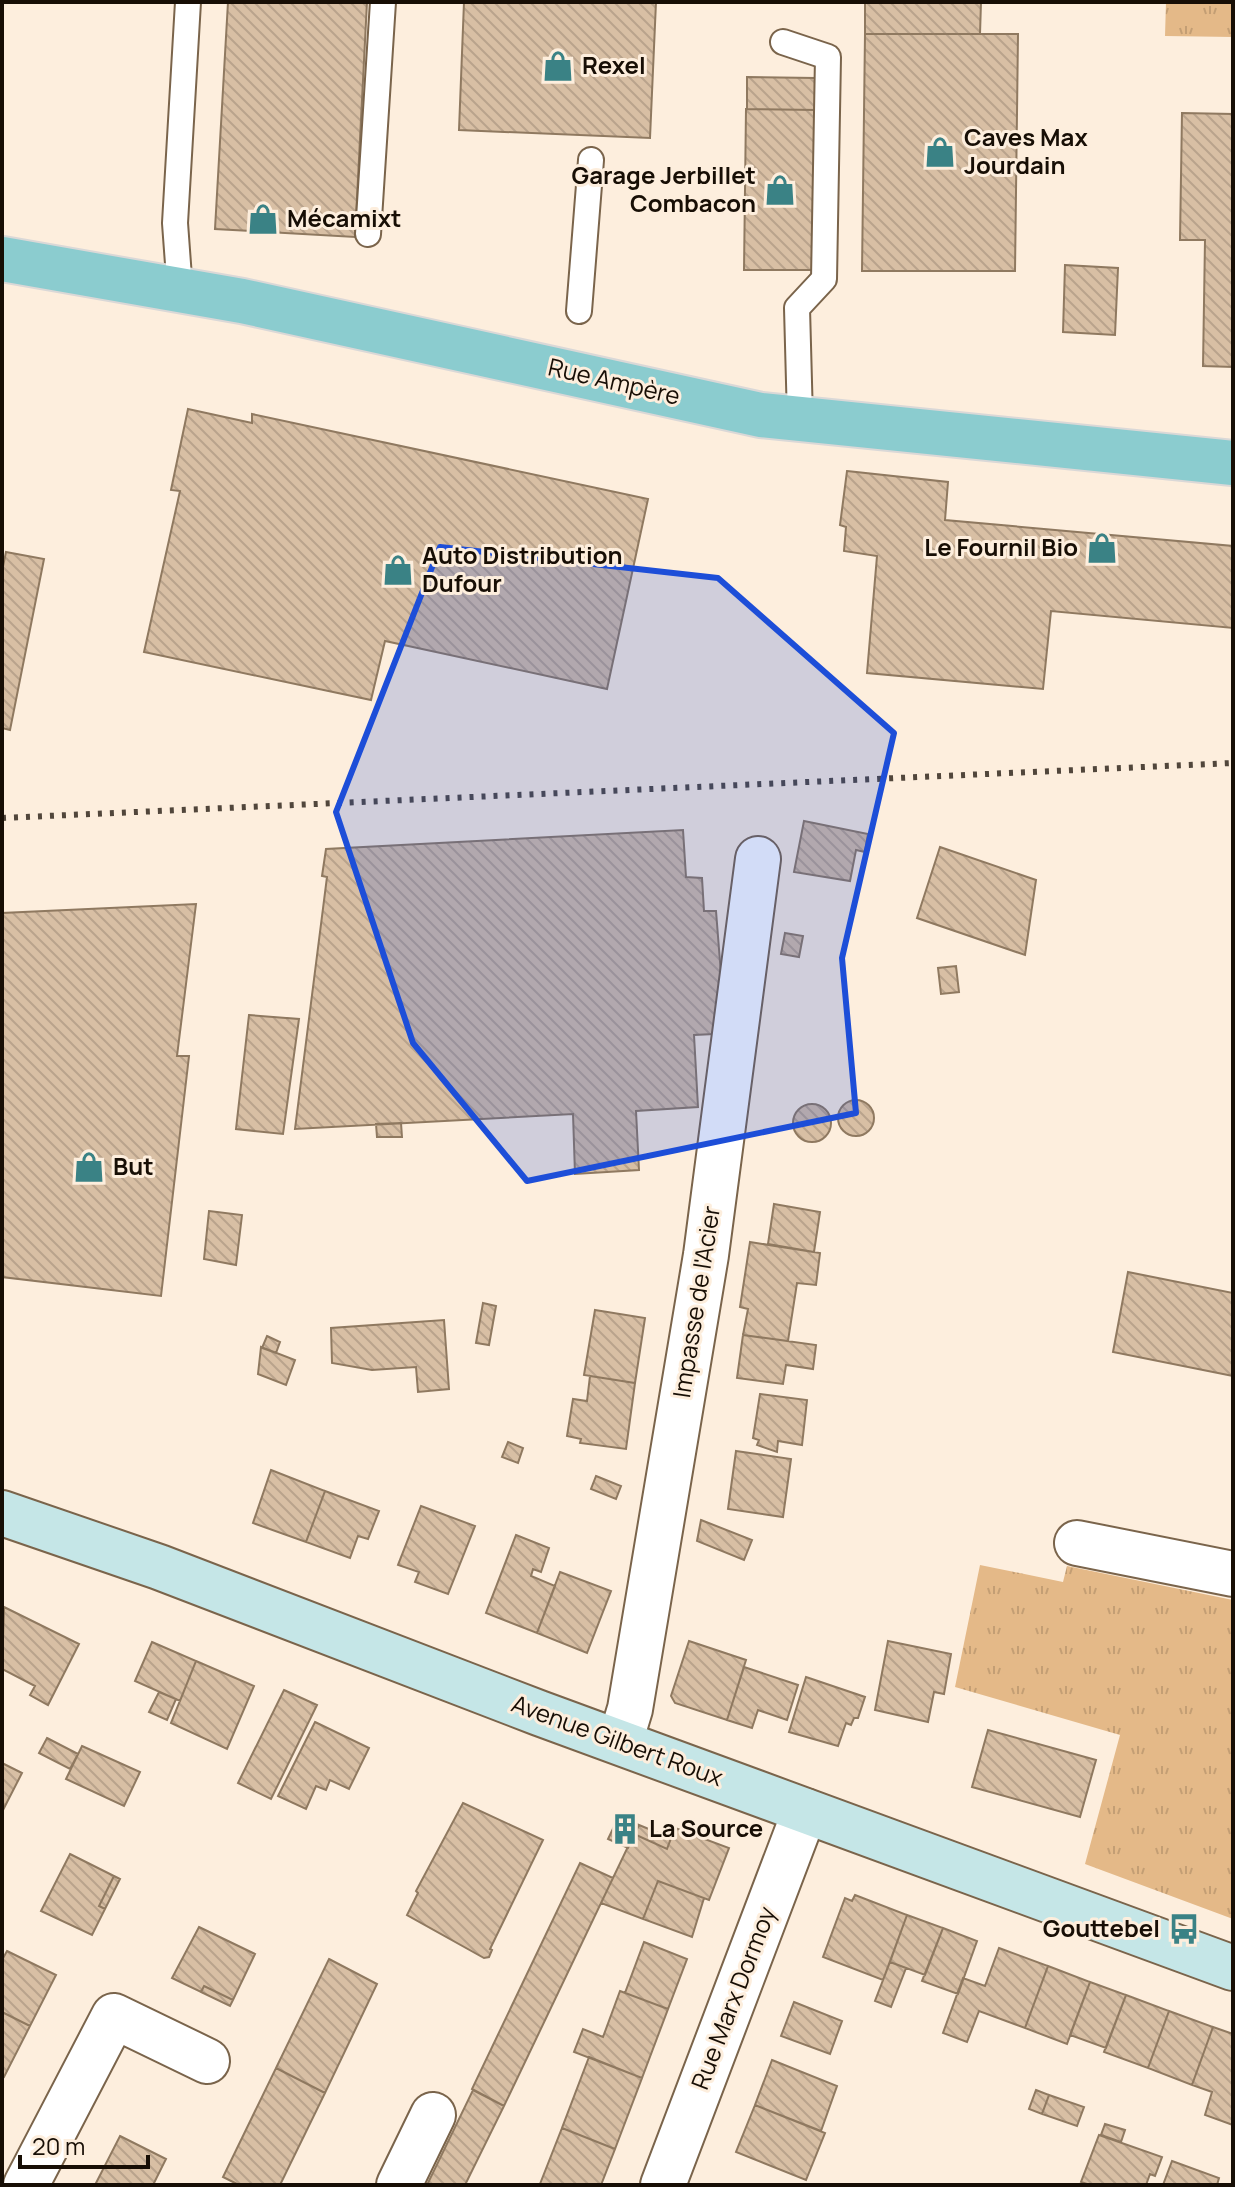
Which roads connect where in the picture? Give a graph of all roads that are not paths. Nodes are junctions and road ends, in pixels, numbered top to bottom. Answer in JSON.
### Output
{"nodes":[{"id":1,"x":188,"y":2,"type":"edge"},
{"id":2,"x":383,"y":2,"type":"edge"},
{"id":3,"x":783,"y":42,"type":"dead end"},
{"id":4,"x":591,"y":160,"type":"dead end"},
{"id":5,"x":368,"y":234,"type":"dead end"},
{"id":6,"x":2,"y":259,"type":"edge"},
{"id":7,"x":180,"y":291,"type":"junction"},
{"id":8,"x":579,"y":311,"type":"dead end"},
{"id":9,"x":800,"y":419,"type":"junction"},
{"id":10,"x":1233,"y":463,"type":"edge"},
{"id":11,"x":758,"y":859,"type":"dead end"},
{"id":12,"x":2,"y":1513,"type":"edge"},
{"id":13,"x":1077,"y":1543,"type":"dead end"},
{"id":14,"x":1233,"y":1574,"type":"edge"},
{"id":15,"x":620,"y":1742,"type":"junction"},
{"id":16,"x":805,"y":1811,"type":"junction"},
{"id":17,"x":1233,"y":1968,"type":"edge"},
{"id":18,"x":207,"y":2061,"type":"dead end"},
{"id":19,"x":433,"y":2115,"type":"dead end"},
{"id":20,"x":26,"y":2185,"type":"edge"},
{"id":21,"x":399,"y":2185,"type":"edge"},
{"id":22,"x":663,"y":2185,"type":"edge"}],
"edges":[{"from":1,"to":7,"type":"lane"},
{"from":2,"to":5,"type":"lane"},
{"from":3,"to":9,"type":"lane"},
{"from":4,"to":8,"type":"lane"},
{"from":6,"to":7,"type":"main road","name":"Rue Ampère"},
{"from":7,"to":9,"type":"main road","name":"Rue Ampère"},
{"from":9,"to":10,"type":"main road","name":"Rue Ampère"},
{"from":11,"to":15,"type":"street","name":"Impasse de l'Acier"},
{"from":12,"to":15,"type":"main road","name":"Avenue Gilbert Roux"},
{"from":13,"to":14,"type":"street"},
{"from":15,"to":16,"type":"main road","name":"Avenue Gilbert Roux"},
{"from":16,"to":17,"type":"main road","name":"Avenue Gilbert Roux"},
{"from":16,"to":22,"type":"street","name":"Rue Marx Dormoy"},
{"from":18,"to":20,"type":"street"},
{"from":19,"to":21,"type":"street"}]}
